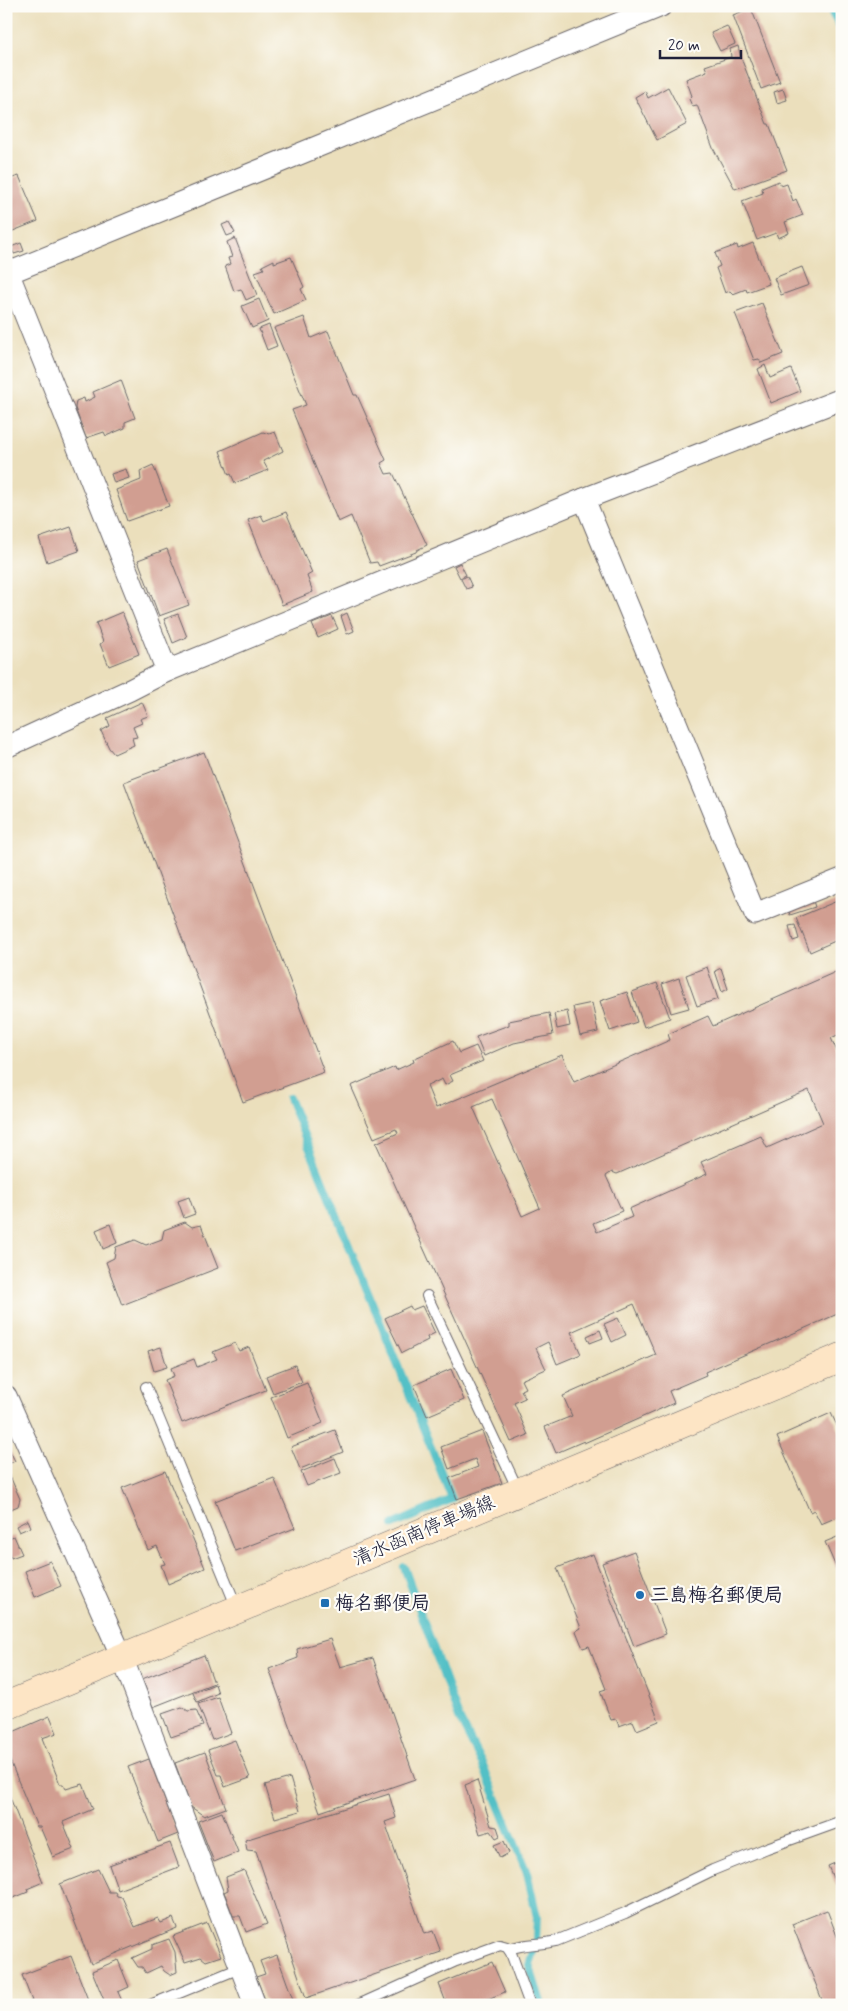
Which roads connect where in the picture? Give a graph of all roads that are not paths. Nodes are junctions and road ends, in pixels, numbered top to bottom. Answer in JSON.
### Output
{"nodes":[{"id":1,"x":661,"y":6,"type":"edge"},
{"id":2,"x":7,"y":271,"type":"edge"},
{"id":3,"x":842,"y":399,"type":"edge"},
{"id":4,"x":584,"y":499,"type":"junction"},
{"id":5,"x":167,"y":671,"type":"junction"},
{"id":6,"x":6,"y":746,"type":"edge"},
{"id":7,"x":842,"y":879,"type":"edge"},
{"id":8,"x":427,"y":1296,"type":"dead end"},
{"id":9,"x":842,"y":1357,"type":"edge"},
{"id":10,"x":146,"y":1387,"type":"dead end"},
{"id":11,"x":6,"y":1396,"type":"edge"},
{"id":12,"x":519,"y":1492,"type":"junction"},
{"id":13,"x":238,"y":1609,"type":"junction"},
{"id":14,"x":122,"y":1657,"type":"junction"},
{"id":15,"x":6,"y":1706,"type":"edge"},
{"id":16,"x":842,"y":1821,"type":"edge"},
{"id":17,"x":508,"y":1949,"type":"junction"},
{"id":18,"x":240,"y":1968,"type":"junction"},
{"id":19,"x":150,"y":2005,"type":"edge"},
{"id":20,"x":255,"y":2005,"type":"edge"},
{"id":21,"x":358,"y":2005,"type":"edge"},
{"id":22,"x":530,"y":2005,"type":"edge"}],
"edges":[{"from":1,"to":2,"type":"street"},
{"from":2,"to":5,"type":"street"},
{"from":3,"to":4,"type":"street"},
{"from":4,"to":5,"type":"street"},
{"from":4,"to":7,"type":"street"},
{"from":5,"to":6,"type":"street"},
{"from":8,"to":12,"type":"lane"},
{"from":9,"to":12,"type":"main road","name":"清水函南停車場線"},
{"from":10,"to":13,"type":"lane"},
{"from":11,"to":14,"type":"street"},
{"from":12,"to":13,"type":"main road","name":"清水函南停車場線"},
{"from":13,"to":14,"type":"main road","name":"清水函南停車場線"},
{"from":14,"to":15,"type":"main road","name":"清水函南停車場線"},
{"from":14,"to":18,"type":"street"},
{"from":16,"to":17,"type":"lane"},
{"from":17,"to":21,"type":"lane"},
{"from":17,"to":22,"type":"lane"},
{"from":18,"to":19,"type":"lane"},
{"from":18,"to":20,"type":"street"}]}
